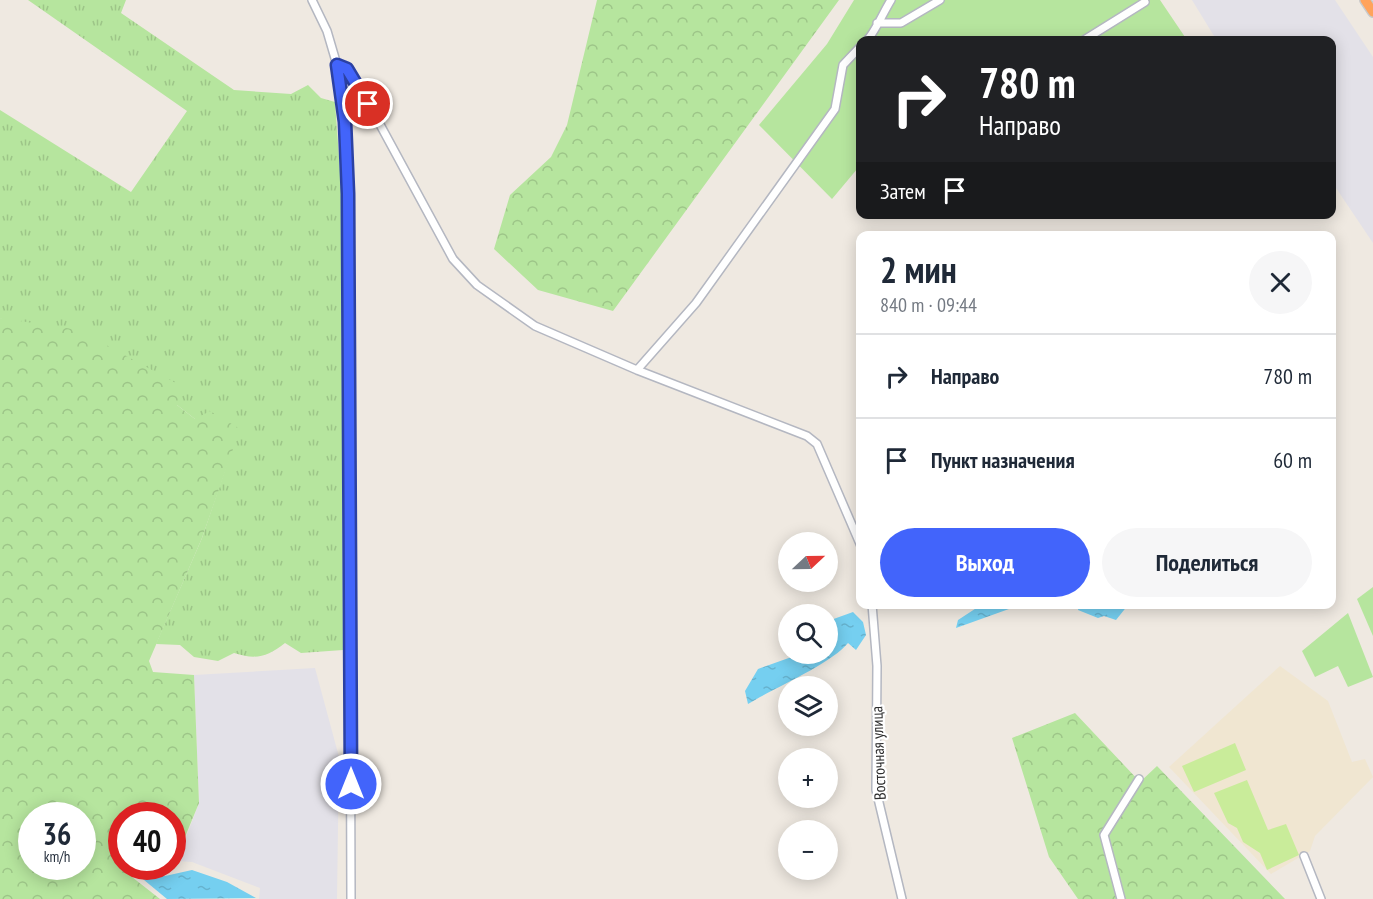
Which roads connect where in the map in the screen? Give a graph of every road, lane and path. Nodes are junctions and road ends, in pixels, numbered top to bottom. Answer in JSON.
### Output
{"nodes":[{"id":1,"x":312,"y":0,"type":"edge"},
{"id":2,"x":891,"y":0,"type":"edge"},
{"id":3,"x":940,"y":0,"type":"edge"},
{"id":4,"x":1365,"y":0,"type":"edge"},
{"id":5,"x":1144,"y":2,"type":"dead end"},
{"id":6,"x":1373,"y":12,"type":"edge"},
{"id":7,"x":877,"y":23,"type":"junction"},
{"id":8,"x":874,"y":34,"type":"junction"},
{"id":9,"x":872,"y":36,"type":"edge"},
{"id":10,"x":876,"y":36,"type":"edge"},
{"id":11,"x":1090,"y":36,"type":"edge"},
{"id":12,"x":856,"y":51,"type":"edge"},
{"id":13,"x":337,"y":65,"type":"junction"},
{"id":14,"x":638,"y":370,"type":"junction"},
{"id":15,"x":856,"y":534,"type":"edge"},
{"id":16,"x":872,"y":609,"type":"edge"},
{"id":17,"x":1139,"y":779,"type":"dead end"},
{"id":18,"x":1304,"y":856,"type":"dead end"},
{"id":19,"x":351,"y":899,"type":"edge"},
{"id":20,"x":902,"y":899,"type":"edge"},
{"id":21,"x":1121,"y":899,"type":"edge"},
{"id":22,"x":1321,"y":899,"type":"edge"}],
"edges":[{"from":1,"to":13,"type":"street"},
{"from":2,"to":7,"type":"street"},
{"from":3,"to":7,"type":"street"},
{"from":4,"to":6,"type":"highway"},
{"from":5,"to":11,"type":"street"},
{"from":7,"to":8,"type":"street"},
{"from":8,"to":9,"type":"street"},
{"from":8,"to":10,"type":"street"},
{"from":12,"to":14,"type":"street"},
{"from":13,"to":14,"type":"street"},
{"from":13,"to":19,"type":"street"},
{"from":14,"to":15,"type":"street"},
{"from":16,"to":20,"type":"street","name":"Восточная улица"},
{"from":17,"to":21,"type":"street"},
{"from":18,"to":22,"type":"street"}]}
